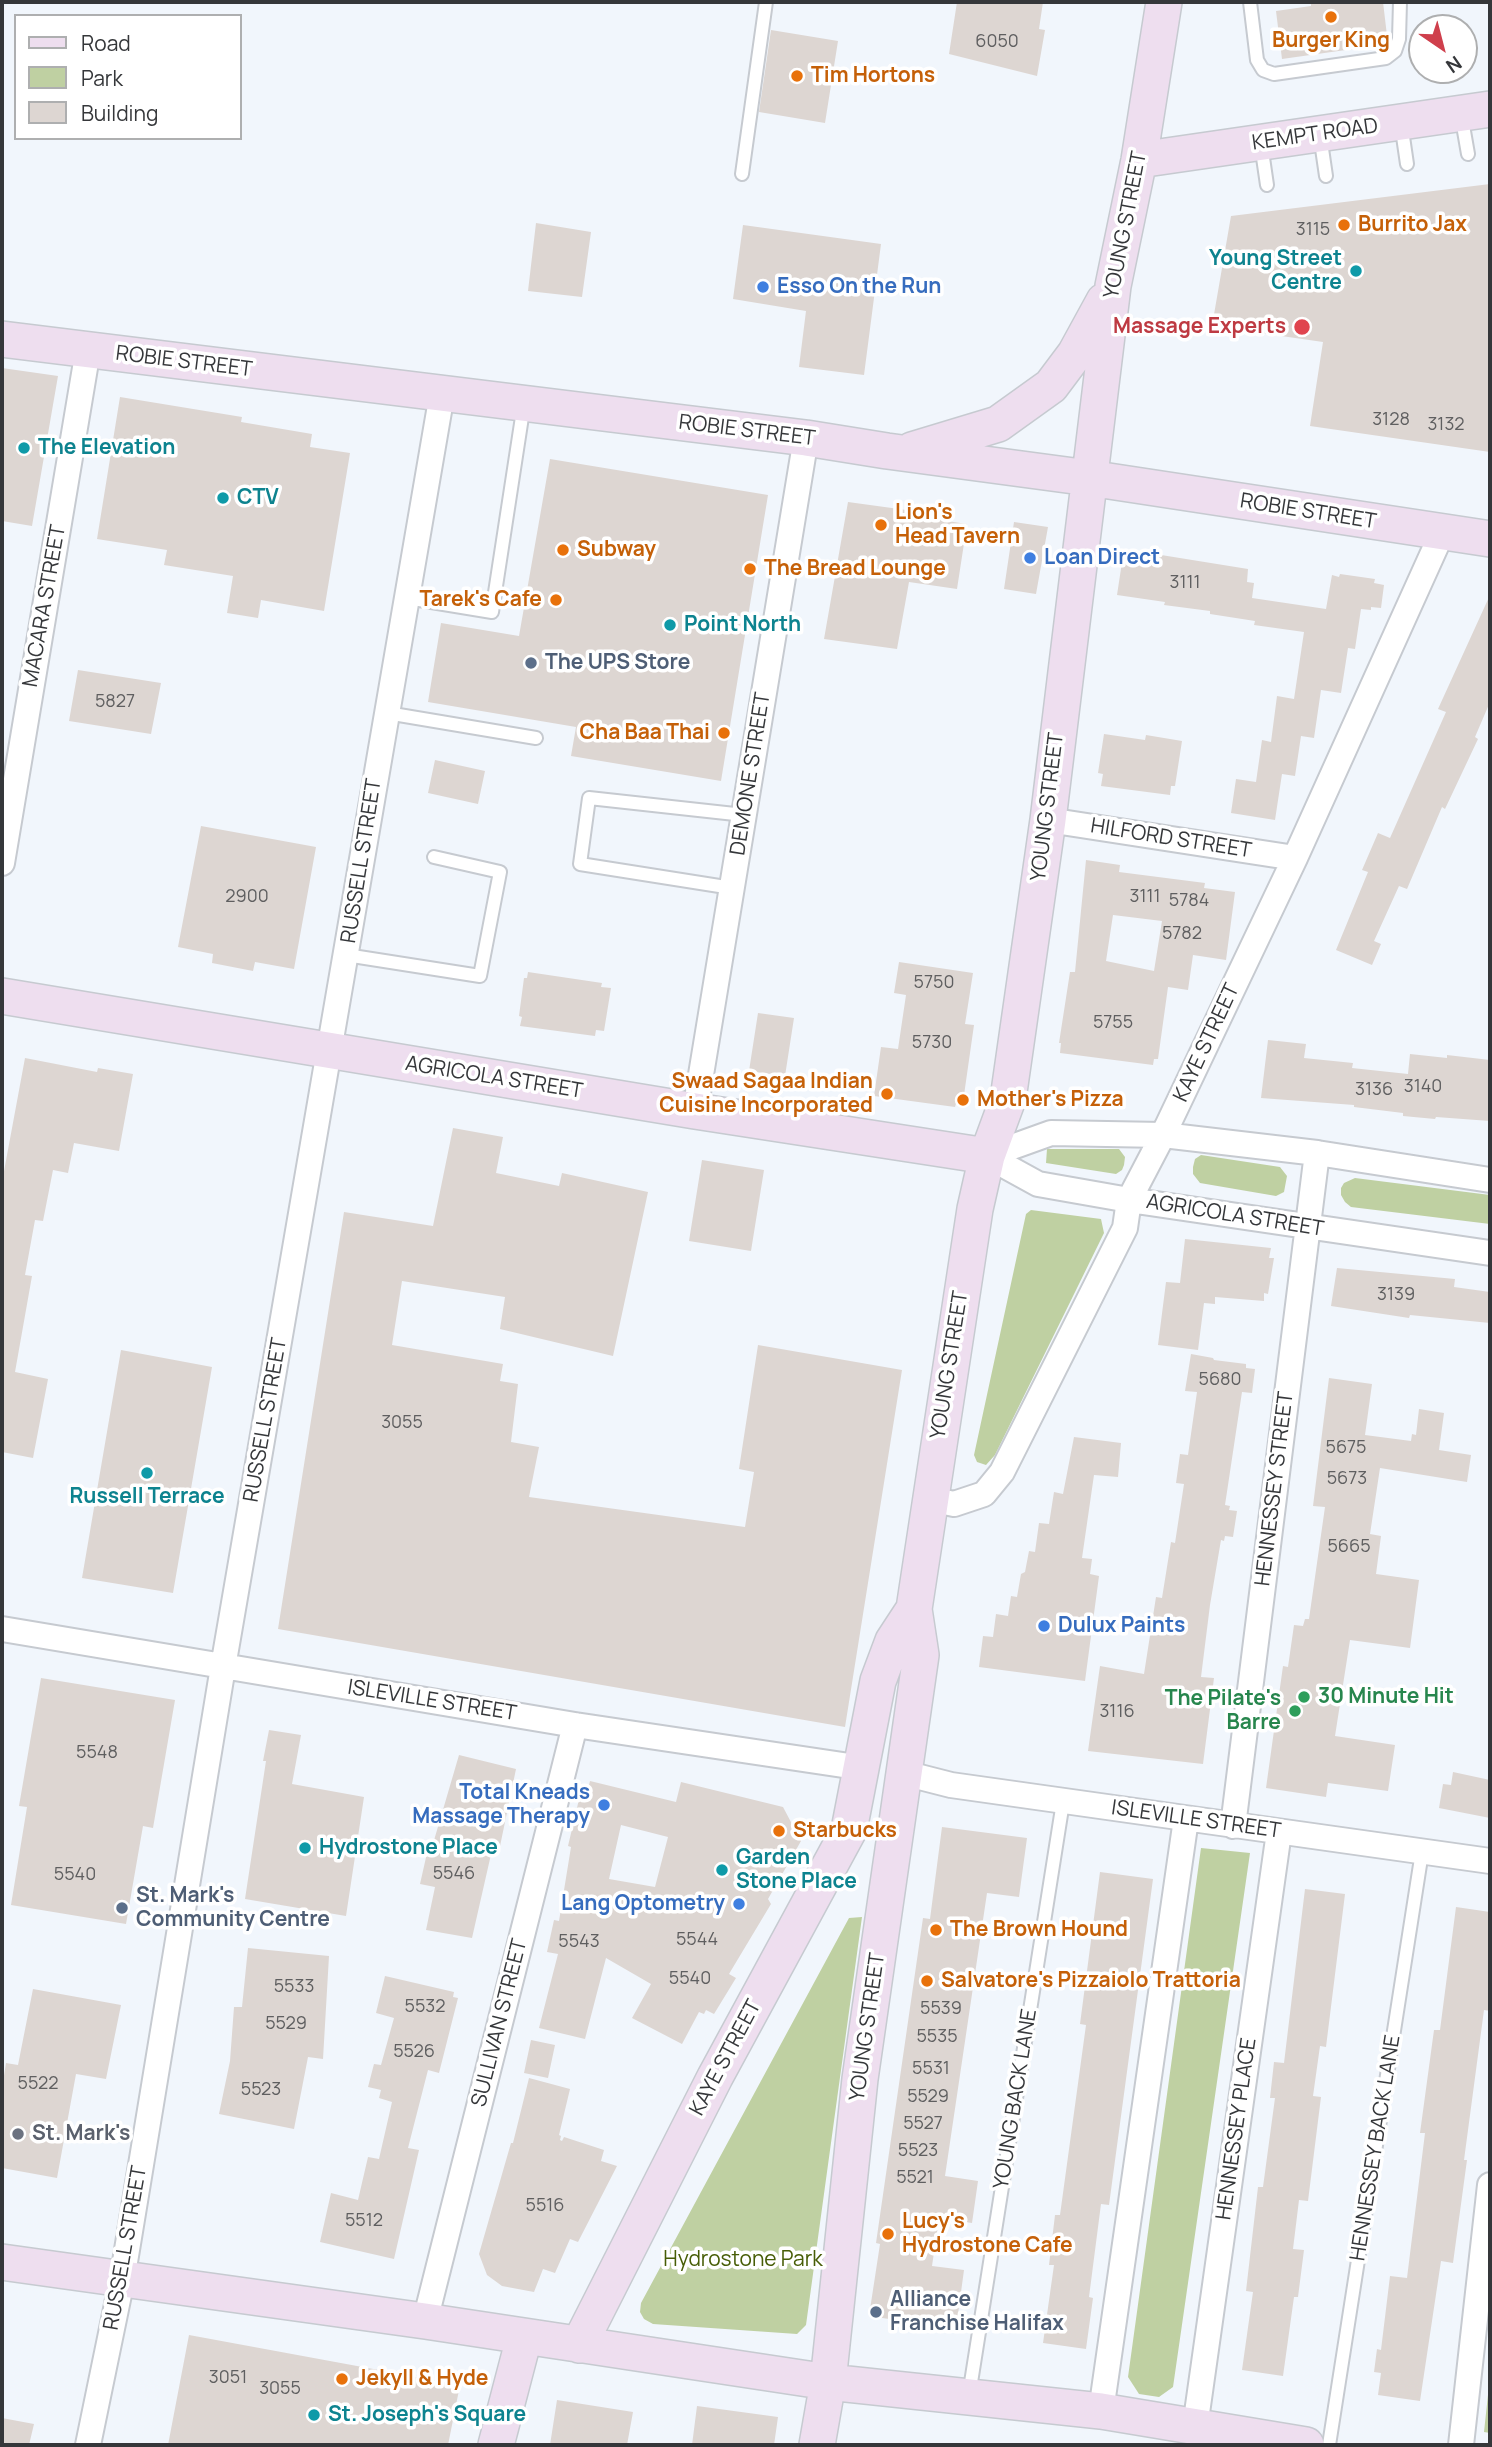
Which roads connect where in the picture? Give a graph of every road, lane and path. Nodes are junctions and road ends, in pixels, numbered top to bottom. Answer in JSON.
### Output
{"nodes":[{"id":1,"x":766,"y":2,"type":"edge"},
{"id":2,"x":1164,"y":2,"type":"edge"},
{"id":3,"x":1250,"y":2,"type":"edge"},
{"id":4,"x":1401,"y":2,"type":"edge"},
{"id":5,"x":1476,"y":111,"type":"edge"},
{"id":6,"x":1401,"y":123,"type":"junction"},
{"id":7,"x":1320,"y":135,"type":"junction"},
{"id":8,"x":1261,"y":143,"type":"junction"},
{"id":9,"x":1468,"y":154,"type":"dead end"},
{"id":10,"x":1139,"y":160,"type":"junction"},
{"id":11,"x":1407,"y":164,"type":"dead end"},
{"id":12,"x":742,"y":174,"type":"dead end"},
{"id":13,"x":1326,"y":176,"type":"dead end"},
{"id":14,"x":1267,"y":185,"type":"dead end"},
{"id":15,"x":1113,"y":286,"type":"junction"},
{"id":16,"x":2,"y":339,"type":"edge"},
{"id":17,"x":88,"y":350,"type":"junction"},
{"id":18,"x":442,"y":394,"type":"junction"},
{"id":19,"x":524,"y":404,"type":"junction"},
{"id":20,"x":806,"y":438,"type":"junction"},
{"id":21,"x":902,"y":453,"type":"junction"},
{"id":22,"x":1088,"y":478,"type":"junction"},
{"id":23,"x":1442,"y":533,"type":"junction"},
{"id":24,"x":1490,"y":539,"type":"edge"},
{"id":25,"x":407,"y":598,"type":"junction"},
{"id":26,"x":387,"y":713,"type":"junction"},
{"id":27,"x":536,"y":738,"type":"dead end"},
{"id":28,"x":744,"y":815,"type":"junction"},
{"id":29,"x":1048,"y":820,"type":"junction"},
{"id":30,"x":434,"y":857,"type":"dead end"},
{"id":31,"x":1295,"y":858,"type":"junction"},
{"id":32,"x":2,"y":863,"type":"edge"},
{"id":33,"x":732,"y":888,"type":"junction"},
{"id":34,"x":346,"y":955,"type":"junction"},
{"id":35,"x":2,"y":996,"type":"edge"},
{"id":36,"x":330,"y":1051,"type":"junction"},
{"id":37,"x":695,"y":1111,"type":"junction"},
{"id":38,"x":1163,"y":1135,"type":"junction"},
{"id":39,"x":1317,"y":1153,"type":"junction"},
{"id":40,"x":987,"y":1156,"type":"junction"},
{"id":41,"x":1490,"y":1180,"type":"edge"},
{"id":42,"x":1129,"y":1200,"type":"junction"},
{"id":43,"x":1307,"y":1227,"type":"junction"},
{"id":44,"x":1490,"y":1253,"type":"edge"},
{"id":45,"x":930,"y":1499,"type":"junction"},
{"id":46,"x":914,"y":1609,"type":"junction"},
{"id":47,"x":2,"y":1629,"type":"edge"},
{"id":48,"x":223,"y":1667,"type":"junction"},
{"id":49,"x":575,"y":1724,"type":"junction"},
{"id":50,"x":863,"y":1768,"type":"junction"},
{"id":51,"x":904,"y":1773,"type":"junction"},
{"id":52,"x":1063,"y":1802,"type":"junction"},
{"id":53,"x":1186,"y":1819,"type":"junction"},
{"id":54,"x":1233,"y":1826,"type":"junction"},
{"id":55,"x":1279,"y":1832,"type":"junction"},
{"id":56,"x":1422,"y":1852,"type":"junction"},
{"id":57,"x":1490,"y":1861,"type":"edge"},
{"id":58,"x":1490,"y":2185,"type":"edge"},
{"id":59,"x":2,"y":2262,"type":"edge"},
{"id":60,"x":122,"y":2280,"type":"junction"},
{"id":61,"x":425,"y":2321,"type":"junction"},
{"id":62,"x":524,"y":2338,"type":"junction"},
{"id":63,"x":579,"y":2345,"type":"junction"},
{"id":64,"x":828,"y":2382,"type":"junction"},
{"id":65,"x":969,"y":2396,"type":"junction"},
{"id":66,"x":1101,"y":2412,"type":"junction"},
{"id":67,"x":1195,"y":2427,"type":"junction"},
{"id":68,"x":88,"y":2445,"type":"edge"},
{"id":69,"x":496,"y":2445,"type":"edge"},
{"id":70,"x":817,"y":2445,"type":"edge"},
{"id":71,"x":1306,"y":2445,"type":"edge"},
{"id":72,"x":1329,"y":2445,"type":"edge"},
{"id":73,"x":1461,"y":2445,"type":"edge"}],
"edges":[{"from":1,"to":12,"type":"lane"},
{"from":2,"to":10,"type":"main road","name":"YOUNG STREET"},
{"from":3,"to":4,"type":"lane"},
{"from":5,"to":6,"type":"main road","name":"KEMPT ROAD"},
{"from":5,"to":9,"type":"lane"},
{"from":6,"to":7,"type":"main road","name":"KEMPT ROAD"},
{"from":6,"to":11,"type":"lane"},
{"from":7,"to":8,"type":"main road","name":"KEMPT ROAD"},
{"from":7,"to":13,"type":"lane"},
{"from":8,"to":10,"type":"main road","name":"KEMPT ROAD"},
{"from":8,"to":14,"type":"lane"},
{"from":10,"to":15,"type":"main road","name":"YOUNG STREET"},
{"from":15,"to":21,"type":"main road"},
{"from":15,"to":22,"type":"main road","name":"YOUNG STREET"},
{"from":16,"to":17,"type":"main road","name":"ROBIE STREET"},
{"from":17,"to":18,"type":"main road","name":"ROBIE STREET"},
{"from":17,"to":32,"type":"street","name":"MACARA STREET"},
{"from":18,"to":19,"type":"main road","name":"ROBIE STREET"},
{"from":18,"to":25,"type":"street","name":"RUSSELL STREET"},
{"from":19,"to":20,"type":"main road","name":"ROBIE STREET"},
{"from":19,"to":25,"type":"lane"},
{"from":20,"to":21,"type":"main road","name":"ROBIE STREET"},
{"from":20,"to":28,"type":"street","name":"DEMONE STREET"},
{"from":21,"to":22,"type":"main road","name":"ROBIE STREET"},
{"from":22,"to":23,"type":"main road","name":"ROBIE STREET"},
{"from":22,"to":29,"type":"main road","name":"YOUNG STREET"},
{"from":23,"to":24,"type":"main road","name":"ROBIE STREET"},
{"from":23,"to":31,"type":"street","name":"KAYE STREET"},
{"from":25,"to":26,"type":"street","name":"RUSSELL STREET"},
{"from":26,"to":27,"type":"lane"},
{"from":26,"to":34,"type":"street","name":"RUSSELL STREET"},
{"from":28,"to":33,"type":"street","name":"DEMONE STREET"},
{"from":28,"to":33,"type":"lane"},
{"from":29,"to":31,"type":"street","name":"HILFORD STREET"},
{"from":29,"to":40,"type":"main road","name":"YOUNG STREET"},
{"from":30,"to":34,"type":"lane"},
{"from":31,"to":38,"type":"street","name":"KAYE STREET"},
{"from":33,"to":37,"type":"street","name":"DEMONE STREET"},
{"from":34,"to":36,"type":"street","name":"RUSSELL STREET"},
{"from":35,"to":36,"type":"main road","name":"AGRICOLA STREET"},
{"from":36,"to":37,"type":"main road","name":"AGRICOLA STREET"},
{"from":36,"to":48,"type":"street","name":"RUSSELL STREET"},
{"from":37,"to":40,"type":"main road","name":"AGRICOLA STREET"},
{"from":38,"to":39,"type":"street","name":"AGRICOLA STREET"},
{"from":38,"to":40,"type":"street","name":"AGRICOLA STREET"},
{"from":38,"to":42,"type":"street","name":"KAYE STREET"},
{"from":39,"to":41,"type":"street","name":"AGRICOLA STREET"},
{"from":39,"to":43,"type":"street","name":"HENNESSEY STREET"},
{"from":40,"to":42,"type":"street","name":"AGRICOLA STREET"},
{"from":40,"to":45,"type":"main road","name":"YOUNG STREET"},
{"from":42,"to":43,"type":"street","name":"AGRICOLA STREET"},
{"from":42,"to":45,"type":"street","name":"KAYE STREET"},
{"from":43,"to":44,"type":"street","name":"AGRICOLA STREET"},
{"from":43,"to":54,"type":"street","name":"HENNESSEY STREET"},
{"from":45,"to":46,"type":"main road","name":"YOUNG STREET"},
{"from":46,"to":50,"type":"main road","name":"YOUNG STREET"},
{"from":46,"to":51,"type":"main road","name":"YOUNG STREET"},
{"from":47,"to":48,"type":"street","name":"ISLEVILLE STREET"},
{"from":48,"to":49,"type":"street","name":"ISLEVILLE STREET"},
{"from":48,"to":60,"type":"street","name":"RUSSELL STREET"},
{"from":49,"to":50,"type":"street","name":"ISLEVILLE STREET"},
{"from":49,"to":61,"type":"street","name":"SULLIVAN STREET"},
{"from":50,"to":63,"type":"main road","name":"KAYE STREET"},
{"from":51,"to":52,"type":"street","name":"ISLEVILLE STREET"},
{"from":51,"to":64,"type":"main road","name":"YOUNG STREET"},
{"from":52,"to":53,"type":"street","name":"ISLEVILLE STREET"},
{"from":52,"to":65,"type":"lane","name":"YOUNG BACK LANE"},
{"from":53,"to":54,"type":"street","name":"ISLEVILLE STREET"},
{"from":53,"to":66,"type":"street"},
{"from":54,"to":55,"type":"street","name":"ISLEVILLE STREET"},
{"from":55,"to":56,"type":"street","name":"ISLEVILLE STREET"},
{"from":55,"to":67,"type":"street","name":"HENNESSEY PLACE"},
{"from":56,"to":57,"type":"street","name":"ISLEVILLE STREET"},
{"from":56,"to":72,"type":"lane","name":"HENNESSEY BACK LANE"},
{"from":58,"to":73,"type":"street"},
{"from":59,"to":60,"type":"main road"},
{"from":60,"to":61,"type":"main road"},
{"from":60,"to":68,"type":"street","name":"RUSSELL STREET"},
{"from":61,"to":62,"type":"main road"},
{"from":62,"to":63,"type":"main road"},
{"from":62,"to":69,"type":"main road"},
{"from":63,"to":64,"type":"main road"},
{"from":64,"to":65,"type":"main road"},
{"from":64,"to":70,"type":"main road","name":"YOUNG STREET"},
{"from":65,"to":66,"type":"main road"},
{"from":66,"to":67,"type":"main road"},
{"from":67,"to":71,"type":"main road"}]}
